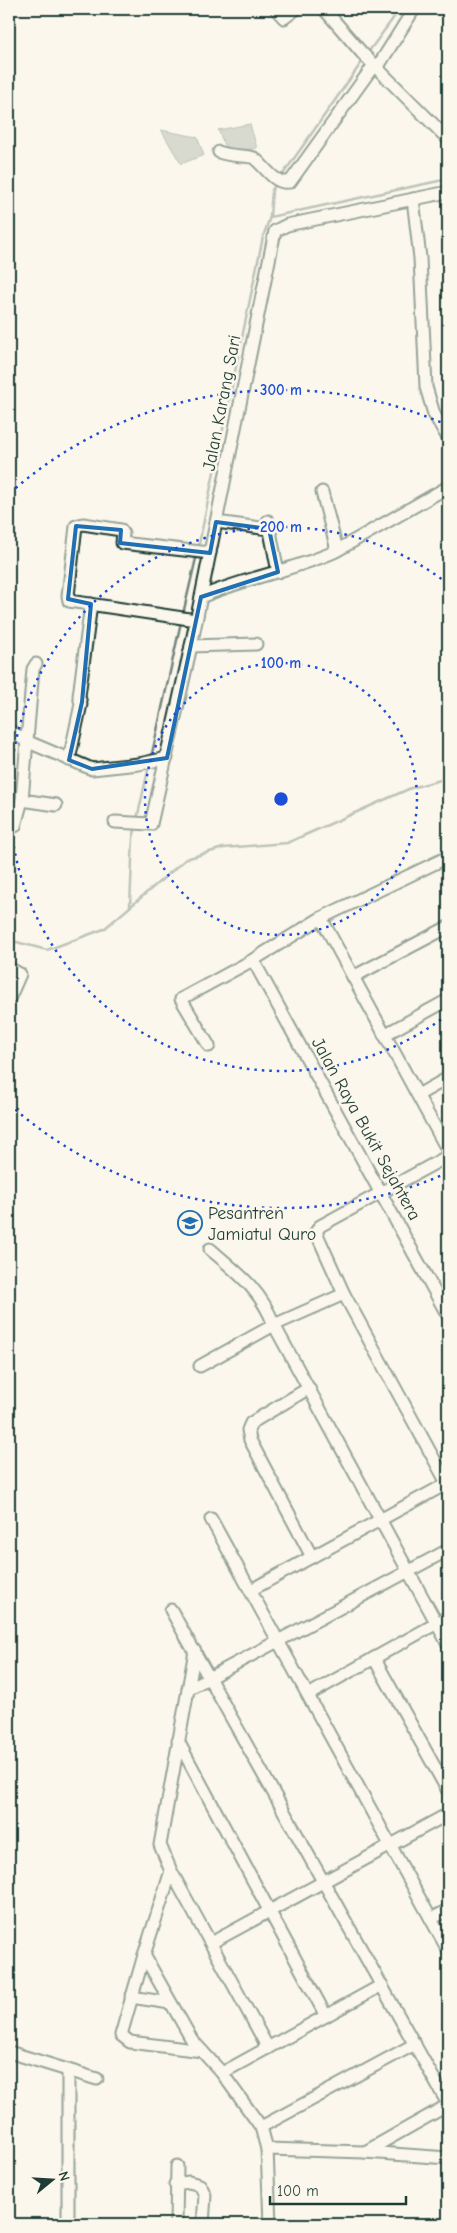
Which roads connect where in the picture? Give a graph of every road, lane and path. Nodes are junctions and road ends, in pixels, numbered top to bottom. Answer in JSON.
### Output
{"nodes":[{"id":1,"x":276,"y":9,"type":"edge"},
{"id":2,"x":296,"y":9,"type":"edge"},
{"id":3,"x":324,"y":9,"type":"edge"},
{"id":4,"x":414,"y":9,"type":"edge"},
{"id":5,"x":374,"y":65,"type":"junction"},
{"id":6,"x":448,"y":139,"type":"edge"},
{"id":7,"x":219,"y":152,"type":"dead end"},
{"id":8,"x":448,"y":192,"type":"edge"},
{"id":9,"x":413,"y":199,"type":"junction"},
{"id":10,"x":448,"y":438,"type":"edge"},
{"id":11,"x":448,"y":487,"type":"edge"},
{"id":12,"x":322,"y":492,"type":"dead end"},
{"id":13,"x":216,"y":522,"type":"junction"},
{"id":14,"x":336,"y":551,"type":"junction"},
{"id":15,"x":207,"y":553,"type":"junction"},
{"id":16,"x":278,"y":572,"type":"junction"},
{"id":17,"x":201,"y":597,"type":"junction"},
{"id":18,"x":90,"y":604,"type":"junction"},
{"id":19,"x":193,"y":619,"type":"junction"},
{"id":20,"x":256,"y":644,"type":"dead end"},
{"id":21,"x":191,"y":646,"type":"junction"},
{"id":22,"x":36,"y":664,"type":"dead end"},
{"id":23,"x":9,"y":730,"type":"edge"},
{"id":24,"x":26,"y":742,"type":"junction"},
{"id":25,"x":162,"y":759,"type":"junction"},
{"id":26,"x":69,"y":760,"type":"junction"},
{"id":27,"x":22,"y":800,"type":"junction"},
{"id":28,"x":56,"y":805,"type":"dead end"},
{"id":29,"x":114,"y":822,"type":"dead end"},
{"id":30,"x":15,"y":826,"type":"dead end"},
{"id":31,"x":448,"y":856,"type":"edge"},
{"id":32,"x":320,"y":918,"type":"junction"},
{"id":33,"x":447,"y":930,"type":"edge"},
{"id":34,"x":253,"y":960,"type":"junction"},
{"id":35,"x":9,"y":968,"type":"edge"},
{"id":36,"x":354,"y":977,"type":"junction"},
{"id":37,"x":9,"y":999,"type":"edge"},
{"id":38,"x":448,"y":1000,"type":"edge"},
{"id":39,"x":384,"y":1035,"type":"junction"},
{"id":40,"x":209,"y":1046,"type":"dead end"},
{"id":41,"x":448,"y":1078,"type":"edge"},
{"id":42,"x":418,"y":1095,"type":"junction"},
{"id":43,"x":448,"y":1151,"type":"edge"},
{"id":44,"x":448,"y":1156,"type":"edge"},
{"id":45,"x":381,"y":1193,"type":"junction"},
{"id":46,"x":210,"y":1249,"type":"dead end"},
{"id":47,"x":344,"y":1294,"type":"junction"},
{"id":48,"x":448,"y":1316,"type":"edge"},
{"id":49,"x":274,"y":1325,"type":"junction"},
{"id":50,"x":200,"y":1366,"type":"dead end"},
{"id":51,"x":309,"y":1388,"type":"junction"},
{"id":52,"x":448,"y":1483,"type":"edge"},
{"id":53,"x":211,"y":1519,"type":"dead end"},
{"id":54,"x":381,"y":1520,"type":"junction"},
{"id":55,"x":448,"y":1550,"type":"edge"},
{"id":56,"x":312,"y":1557,"type":"junction"},
{"id":57,"x":408,"y":1571,"type":"junction"},
{"id":58,"x":251,"y":1590,"type":"junction"},
{"id":59,"x":171,"y":1610,"type":"dead end"},
{"id":60,"x":448,"y":1617,"type":"edge"},
{"id":61,"x":437,"y":1623,"type":"junction"},
{"id":62,"x":278,"y":1640,"type":"junction"},
{"id":63,"x":448,"y":1644,"type":"edge"},
{"id":64,"x":195,"y":1651,"type":"junction"},
{"id":65,"x":374,"y":1658,"type":"junction"},
{"id":66,"x":209,"y":1676,"type":"junction"},
{"id":67,"x":188,"y":1689,"type":"junction"},
{"id":68,"x":308,"y":1695,"type":"junction"},
{"id":69,"x":178,"y":1741,"type":"junction"},
{"id":70,"x":448,"y":1791,"type":"edge"},
{"id":71,"x":448,"y":1814,"type":"edge"},
{"id":72,"x":391,"y":1846,"type":"junction"},
{"id":73,"x":171,"y":1871,"type":"junction"},
{"id":74,"x":324,"y":1882,"type":"junction"},
{"id":75,"x":448,"y":1910,"type":"edge"},
{"id":76,"x":270,"y":1912,"type":"junction"},
{"id":77,"x":431,"y":1919,"type":"junction"},
{"id":78,"x":211,"y":1944,"type":"junction"},
{"id":79,"x":448,"y":1950,"type":"edge"},
{"id":80,"x":144,"y":1955,"type":"junction"},
{"id":81,"x":382,"y":1985,"type":"junction"},
{"id":82,"x":131,"y":1997,"type":"junction"},
{"id":83,"x":170,"y":2003,"type":"junction"},
{"id":84,"x":326,"y":2016,"type":"junction"},
{"id":85,"x":415,"y":2044,"type":"junction"},
{"id":86,"x":268,"y":2048,"type":"junction"},
{"id":87,"x":202,"y":2051,"type":"junction"},
{"id":88,"x":9,"y":2052,"type":"edge"},
{"id":89,"x":68,"y":2071,"type":"junction"},
{"id":90,"x":222,"y":2073,"type":"junction"},
{"id":91,"x":97,"y":2080,"type":"dead end"},
{"id":92,"x":448,"y":2104,"type":"edge"},
{"id":93,"x":261,"y":2127,"type":"junction"},
{"id":94,"x":267,"y":2149,"type":"junction"},
{"id":95,"x":365,"y":2152,"type":"junction"},
{"id":96,"x":448,"y":2158,"type":"edge"},
{"id":97,"x":177,"y":2166,"type":"dead end"},
{"id":98,"x":176,"y":2184,"type":"junction"},
{"id":99,"x":68,"y":2224,"type":"edge"},
{"id":100,"x":176,"y":2224,"type":"edge"},
{"id":101,"x":203,"y":2224,"type":"edge"},
{"id":102,"x":270,"y":2224,"type":"edge"}],
"edges":[{"from":1,"to":2,"type":"street"},
{"from":3,"to":5,"type":"street"},
{"from":4,"to":5,"type":"street"},
{"from":5,"to":6,"type":"street"},
{"from":5,"to":7,"type":"street"},
{"from":8,"to":9,"type":"street","name":"Jalan Karang Sari"},
{"from":9,"to":10,"type":"street"},
{"from":9,"to":13,"type":"street","name":"Jalan Karang Sari"},
{"from":11,"to":14,"type":"street"},
{"from":12,"to":14,"type":"street"},
{"from":13,"to":15,"type":"street","name":"Jalan Karang Sari"},
{"from":13,"to":16,"type":"street"},
{"from":14,"to":16,"type":"street"},
{"from":15,"to":17,"type":"street","name":"Jalan Karang Sari"},
{"from":15,"to":18,"type":"street"},
{"from":16,"to":17,"type":"street"},
{"from":17,"to":19,"type":"street","name":"Jalan Karang Sari"},
{"from":18,"to":19,"type":"street"},
{"from":18,"to":26,"type":"street"},
{"from":19,"to":21,"type":"street","name":"Jalan Karang Sari"},
{"from":20,"to":21,"type":"street"},
{"from":21,"to":25,"type":"street","name":"Jalan Karang Sari"},
{"from":22,"to":24,"type":"street"},
{"from":23,"to":24,"type":"street"},
{"from":24,"to":26,"type":"street"},
{"from":24,"to":27,"type":"street"},
{"from":25,"to":26,"type":"street"},
{"from":25,"to":29,"type":"street","name":"Jalan Karang Sari"},
{"from":27,"to":28,"type":"street"},
{"from":27,"to":30,"type":"street"},
{"from":31,"to":32,"type":"street"},
{"from":32,"to":34,"type":"street"},
{"from":32,"to":36,"type":"street"},
{"from":33,"to":36,"type":"street"},
{"from":34,"to":40,"type":"street"},
{"from":34,"to":45,"type":"street","name":"Jalan Raya Bukit Sejahtera"},
{"from":35,"to":37,"type":"street"},
{"from":36,"to":39,"type":"street"},
{"from":38,"to":39,"type":"street"},
{"from":39,"to":42,"type":"street"},
{"from":41,"to":42,"type":"street"},
{"from":42,"to":43,"type":"street"},
{"from":44,"to":45,"type":"street"},
{"from":45,"to":47,"type":"street"},
{"from":45,"to":48,"type":"street","name":"Jalan Raya Bukit Sejahtera"},
{"from":46,"to":49,"type":"street"},
{"from":47,"to":49,"type":"street"},
{"from":47,"to":52,"type":"street"},
{"from":49,"to":50,"type":"street"},
{"from":49,"to":51,"type":"street"},
{"from":51,"to":54,"type":"street"},
{"from":51,"to":56,"type":"street"},
{"from":52,"to":54,"type":"street"},
{"from":53,"to":58,"type":"street"},
{"from":54,"to":56,"type":"street"},
{"from":54,"to":57,"type":"street"},
{"from":55,"to":57,"type":"street"},
{"from":56,"to":58,"type":"street"},
{"from":57,"to":61,"type":"street"},
{"from":57,"to":62,"type":"street"},
{"from":58,"to":62,"type":"street"},
{"from":59,"to":64,"type":"street"},
{"from":60,"to":61,"type":"street"},
{"from":61,"to":63,"type":"street"},
{"from":61,"to":65,"type":"street"},
{"from":62,"to":66,"type":"street"},
{"from":62,"to":68,"type":"street"},
{"from":64,"to":66,"type":"street"},
{"from":64,"to":67,"type":"street"},
{"from":65,"to":68,"type":"street"},
{"from":65,"to":70,"type":"street"},
{"from":66,"to":67,"type":"street"},
{"from":66,"to":74,"type":"street"},
{"from":67,"to":69,"type":"street"},
{"from":68,"to":72,"type":"street"},
{"from":69,"to":73,"type":"street"},
{"from":69,"to":76,"type":"street"},
{"from":71,"to":72,"type":"street"},
{"from":72,"to":74,"type":"street"},
{"from":72,"to":77,"type":"street"},
{"from":73,"to":78,"type":"street"},
{"from":73,"to":80,"type":"street"},
{"from":74,"to":76,"type":"street"},
{"from":74,"to":81,"type":"street"},
{"from":75,"to":77,"type":"street"},
{"from":76,"to":78,"type":"street"},
{"from":76,"to":84,"type":"street"},
{"from":77,"to":79,"type":"street"},
{"from":78,"to":86,"type":"street"},
{"from":80,"to":82,"type":"street"},
{"from":80,"to":83,"type":"street"},
{"from":81,"to":84,"type":"street"},
{"from":81,"to":85,"type":"street"},
{"from":82,"to":83,"type":"street"},
{"from":82,"to":87,"type":"street"},
{"from":83,"to":87,"type":"street"},
{"from":84,"to":86,"type":"street"},
{"from":85,"to":92,"type":"street"},
{"from":85,"to":93,"type":"street"},
{"from":86,"to":90,"type":"street"},
{"from":87,"to":90,"type":"street"},
{"from":88,"to":89,"type":"street"},
{"from":89,"to":91,"type":"street"},
{"from":89,"to":99,"type":"street"},
{"from":90,"to":93,"type":"street"},
{"from":92,"to":95,"type":"street"},
{"from":93,"to":94,"type":"street"},
{"from":94,"to":95,"type":"street"},
{"from":94,"to":102,"type":"street"},
{"from":95,"to":96,"type":"street"},
{"from":97,"to":98,"type":"street"},
{"from":98,"to":100,"type":"street"},
{"from":98,"to":101,"type":"street"}]}
